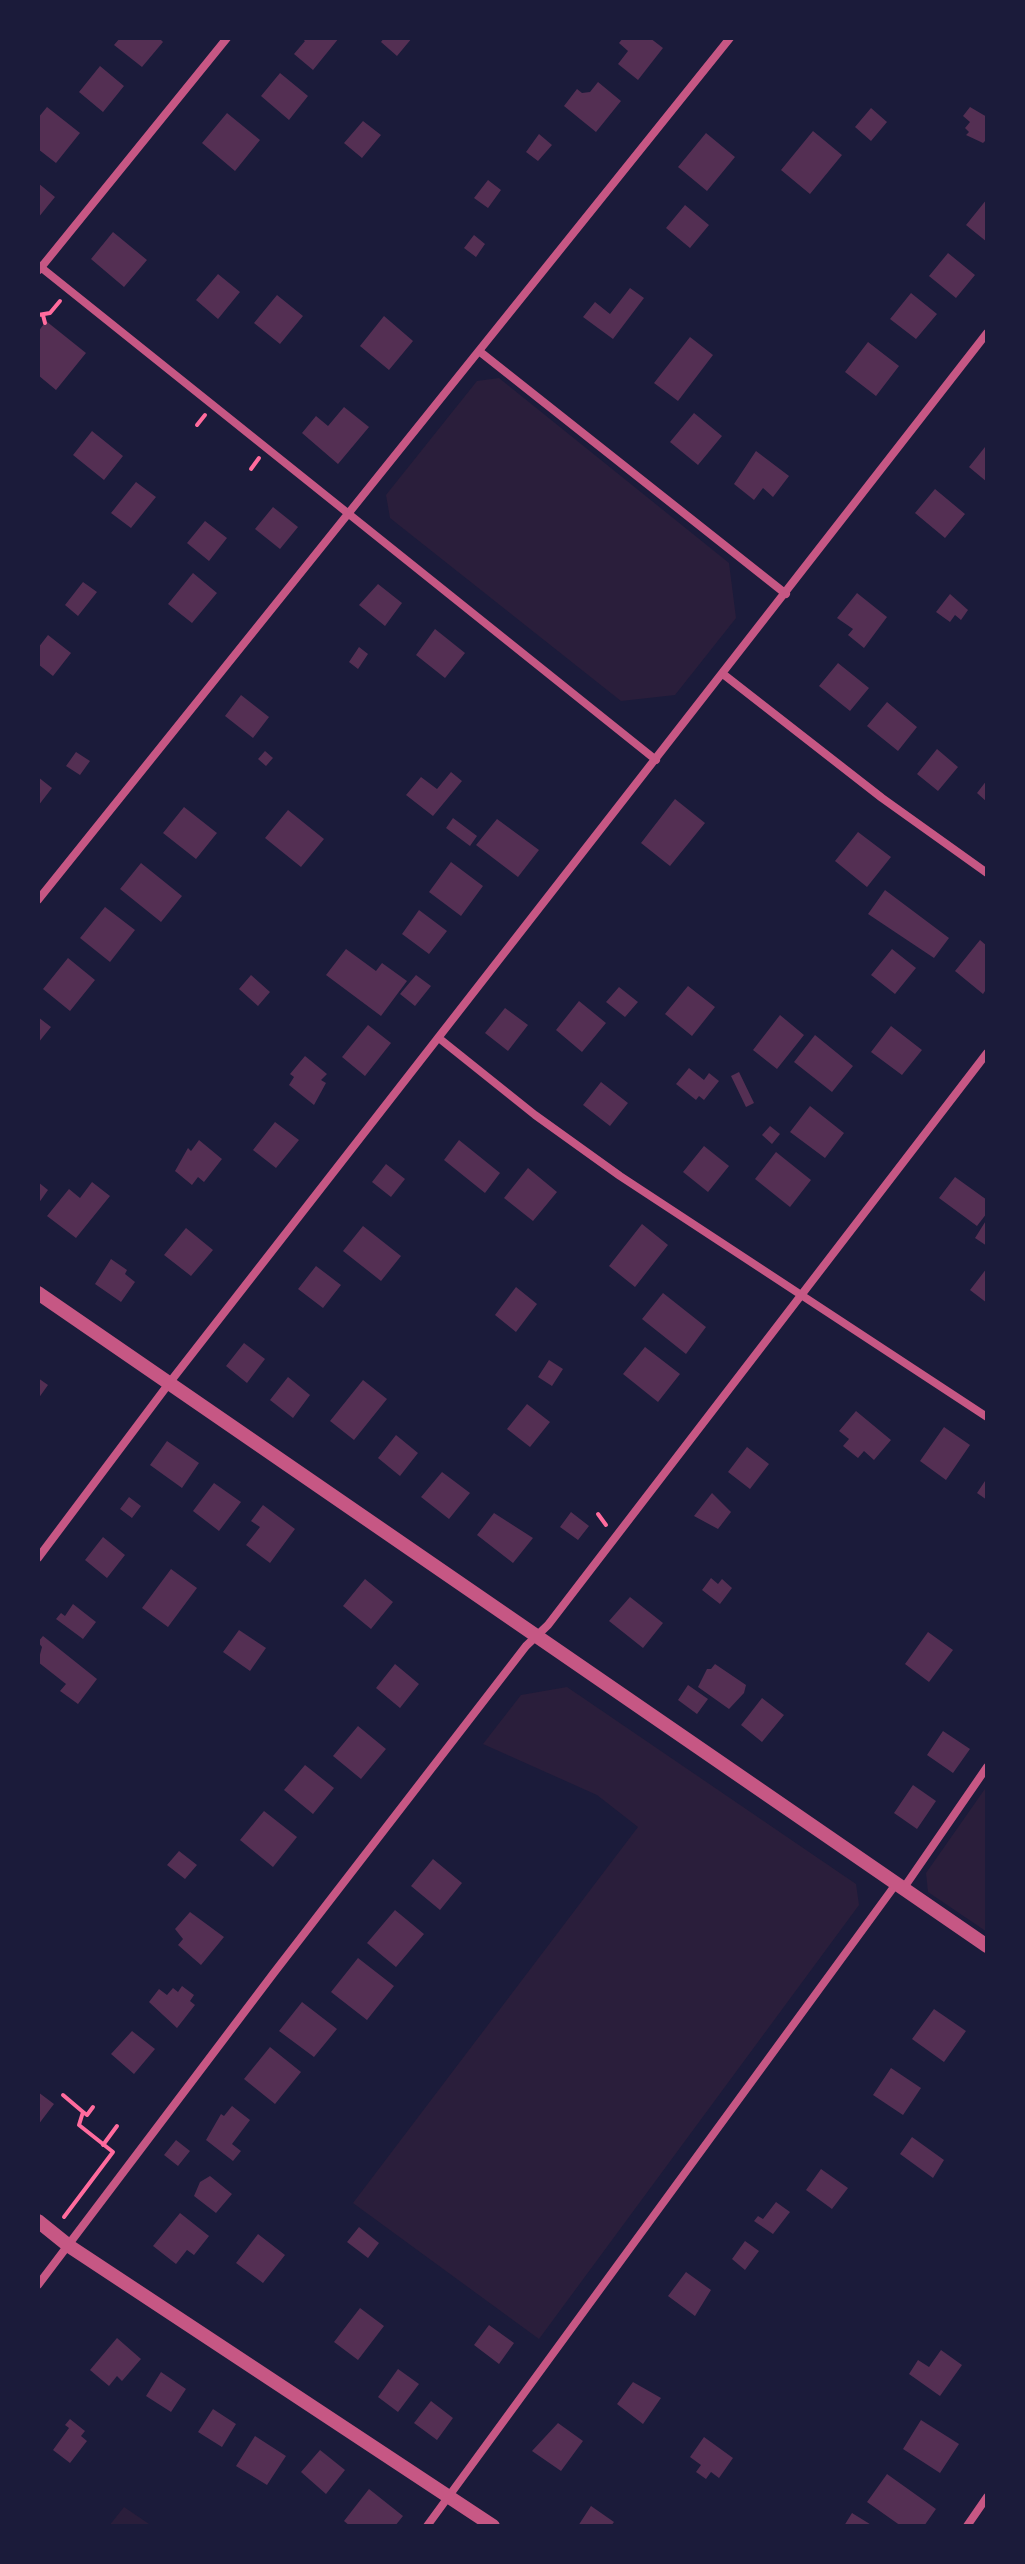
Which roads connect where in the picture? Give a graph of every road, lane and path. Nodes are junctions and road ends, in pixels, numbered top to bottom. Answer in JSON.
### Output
{"nodes":[{"id":1,"x":227,"y":38,"type":"edge"},
{"id":2,"x":730,"y":38,"type":"edge"},
{"id":3,"x":39,"y":268,"type":"edge"},
{"id":4,"x":69,"y":291,"type":"junction"},
{"id":5,"x":41,"y":315,"type":"edge"},
{"id":6,"x":45,"y":323,"type":"dead end"},
{"id":7,"x":987,"y":333,"type":"edge"},
{"id":8,"x":479,"y":351,"type":"junction"},
{"id":9,"x":346,"y":512,"type":"junction"},
{"id":10,"x":786,"y":594,"type":"junction"},
{"id":11,"x":723,"y":674,"type":"junction"},
{"id":12,"x":656,"y":760,"type":"junction"},
{"id":13,"x":987,"y":873,"type":"edge"},
{"id":14,"x":38,"y":900,"type":"edge"},
{"id":15,"x":440,"y":1039,"type":"junction"},
{"id":16,"x":987,"y":1053,"type":"edge"},
{"id":17,"x":38,"y":1293,"type":"edge"},
{"id":18,"x":801,"y":1293,"type":"junction"},
{"id":19,"x":170,"y":1382,"type":"junction"},
{"id":20,"x":987,"y":1417,"type":"edge"},
{"id":21,"x":38,"y":1558,"type":"edge"},
{"id":22,"x":536,"y":1636,"type":"junction"},
{"id":23,"x":987,"y":1767,"type":"edge"},
{"id":24,"x":899,"y":1887,"type":"junction"},
{"id":25,"x":987,"y":1946,"type":"edge"},
{"id":26,"x":63,"y":2095,"type":"dead end"},
{"id":27,"x":93,"y":2107,"type":"dead end"},
{"id":28,"x":83,"y":2112,"type":"junction"},
{"id":29,"x":117,"y":2126,"type":"dead end"},
{"id":30,"x":103,"y":2145,"type":"junction"},
{"id":31,"x":64,"y":2217,"type":"dead end"},
{"id":32,"x":38,"y":2221,"type":"edge"},
{"id":33,"x":69,"y":2246,"type":"junction"},
{"id":34,"x":38,"y":2285,"type":"edge"},
{"id":35,"x":449,"y":2496,"type":"junction"},
{"id":36,"x":987,"y":2497,"type":"edge"},
{"id":37,"x":427,"y":2526,"type":"edge"},
{"id":38,"x":493,"y":2526,"type":"edge"},
{"id":39,"x":967,"y":2526,"type":"edge"}],
"edges":[{"from":1,"to":3,"type":"street"},
{"from":2,"to":8,"type":"street"},
{"from":3,"to":4,"type":"street"},
{"from":4,"to":5,"type":"path"},
{"from":4,"to":9,"type":"street"},
{"from":5,"to":6,"type":"path"},
{"from":7,"to":10,"type":"street"},
{"from":8,"to":9,"type":"street"},
{"from":8,"to":10,"type":"street"},
{"from":9,"to":12,"type":"street"},
{"from":9,"to":14,"type":"street"},
{"from":10,"to":11,"type":"street"},
{"from":11,"to":12,"type":"street"},
{"from":11,"to":13,"type":"street"},
{"from":12,"to":15,"type":"street"},
{"from":15,"to":18,"type":"street"},
{"from":15,"to":19,"type":"street"},
{"from":16,"to":18,"type":"street"},
{"from":17,"to":19,"type":"street"},
{"from":18,"to":20,"type":"street"},
{"from":18,"to":22,"type":"street"},
{"from":19,"to":21,"type":"street"},
{"from":19,"to":22,"type":"street"},
{"from":22,"to":24,"type":"street"},
{"from":22,"to":33,"type":"street"},
{"from":23,"to":24,"type":"street"},
{"from":24,"to":25,"type":"street"},
{"from":24,"to":35,"type":"street"},
{"from":26,"to":28,"type":"path"},
{"from":27,"to":28,"type":"path"},
{"from":28,"to":30,"type":"path"},
{"from":29,"to":30,"type":"path"},
{"from":30,"to":31,"type":"path"},
{"from":32,"to":33,"type":"street"},
{"from":33,"to":34,"type":"street"},
{"from":33,"to":35,"type":"street"},
{"from":35,"to":37,"type":"street"},
{"from":35,"to":38,"type":"street"},
{"from":36,"to":39,"type":"street"}]}
